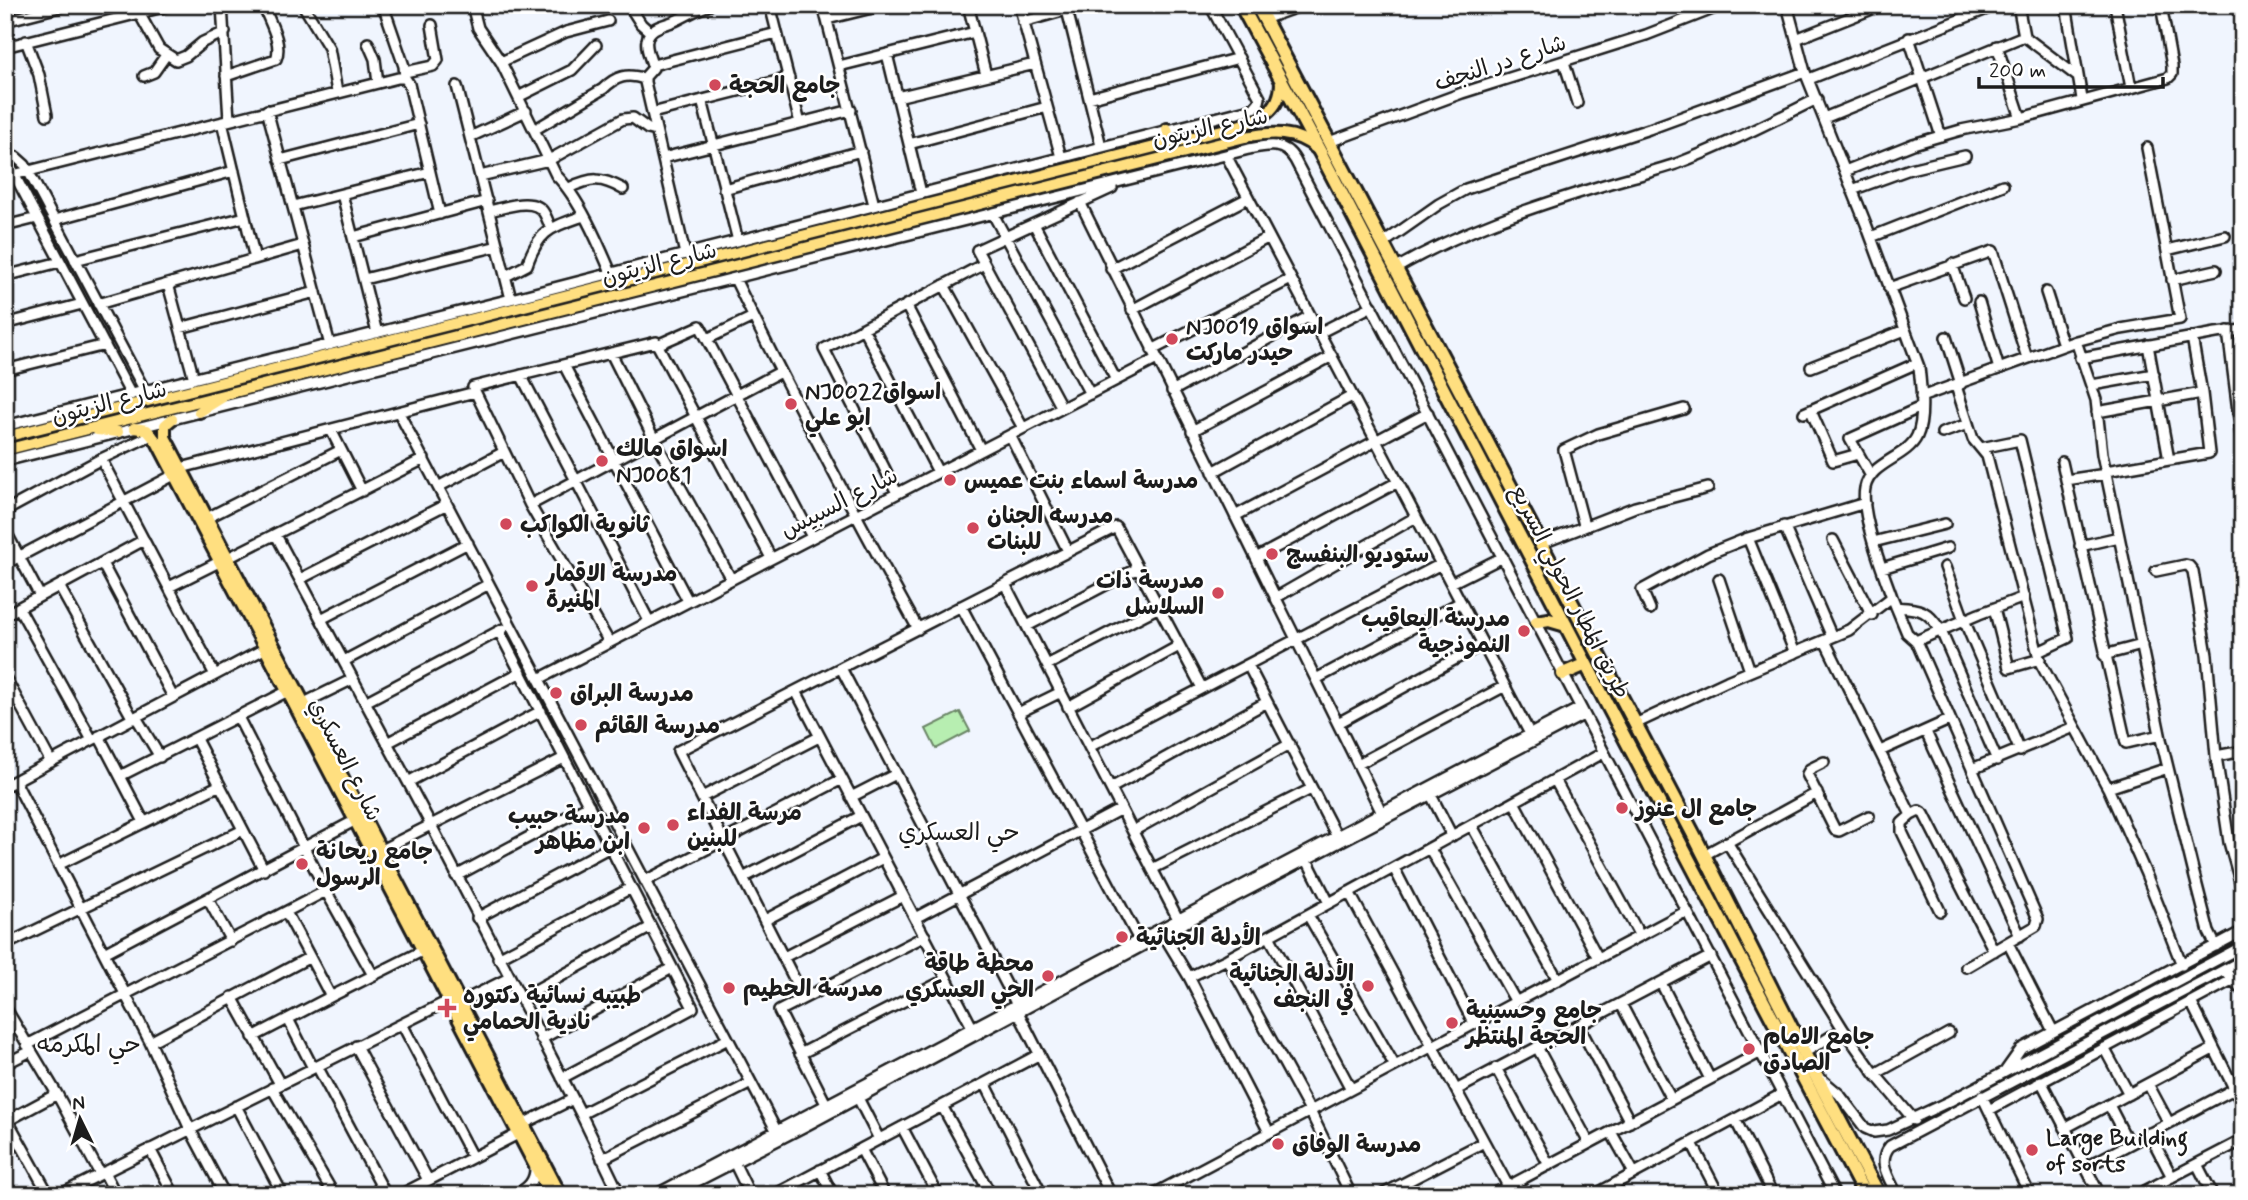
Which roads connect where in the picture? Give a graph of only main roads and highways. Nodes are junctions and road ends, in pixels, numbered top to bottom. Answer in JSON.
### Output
{"nodes":[{"id":1,"x":1241,"y":5,"type":"edge"},
{"id":2,"x":1257,"y":5,"type":"edge"},
{"id":3,"x":1281,"y":82,"type":"junction"},
{"id":4,"x":1167,"y":130,"type":"road end"},
{"id":5,"x":1222,"y":130,"type":"junction"},
{"id":6,"x":1224,"y":142,"type":"junction"},
{"id":7,"x":1170,"y":144,"type":"junction"},
{"id":8,"x":1324,"y":147,"type":"junction"},
{"id":9,"x":1151,"y":160,"type":"junction"},
{"id":10,"x":1156,"y":173,"type":"road end"},
{"id":11,"x":993,"y":175,"type":"road end"},
{"id":12,"x":996,"y":188,"type":"junction"},
{"id":13,"x":978,"y":205,"type":"junction"},
{"id":14,"x":981,"y":217,"type":"road end"},
{"id":15,"x":890,"y":221,"type":"junction"},
{"id":16,"x":864,"y":227,"type":"junction"},
{"id":17,"x":771,"y":256,"type":"junction"},
{"id":18,"x":775,"y":269,"type":"road end"},
{"id":19,"x":699,"y":274,"type":"junction"},
{"id":20,"x":703,"y":287,"type":"road end"},
{"id":21,"x":316,"y":359,"type":"junction"},
{"id":22,"x":290,"y":366,"type":"junction"},
{"id":23,"x":320,"y":372,"type":"junction"},
{"id":24,"x":293,"y":378,"type":"junction"},
{"id":25,"x":232,"y":392,"type":"junction"},
{"id":26,"x":199,"y":412,"type":"road end"},
{"id":27,"x":172,"y":419,"type":"road end"},
{"id":28,"x":134,"y":428,"type":"road end"},
{"id":29,"x":83,"y":430,"type":"junction"},
{"id":30,"x":118,"y":432,"type":"road end"},
{"id":31,"x":7,"y":433,"type":"edge"},
{"id":32,"x":158,"y":439,"type":"junction"},
{"id":33,"x":10,"y":449,"type":"edge"},
{"id":34,"x":178,"y":472,"type":"junction"},
{"id":35,"x":225,"y":560,"type":"junction"},
{"id":36,"x":1537,"y":622,"type":"road end"},
{"id":37,"x":1566,"y":625,"type":"junction"},
{"id":38,"x":1586,"y":664,"type":"junction"},
{"id":39,"x":1563,"y":674,"type":"road end"},
{"id":40,"x":1682,"y":811,"type":"junction"},
{"id":41,"x":1667,"y":819,"type":"junction"},
{"id":42,"x":1696,"y":839,"type":"junction"},
{"id":43,"x":1682,"y":847,"type":"junction"},
{"id":44,"x":482,"y":1054,"type":"junction"},
{"id":45,"x":492,"y":1073,"type":"junction"},
{"id":46,"x":550,"y":1195,"type":"edge"},
{"id":47,"x":561,"y":1195,"type":"edge"},
{"id":48,"x":1865,"y":1195,"type":"edge"},
{"id":49,"x":1879,"y":1195,"type":"edge"}],
"edges":[{"from":1,"to":3,"type":"highway","name":"طريق المطار الحولي السريع"},
{"from":2,"to":8,"type":"highway","name":"طريق المطار الحولي السريع"},
{"from":3,"to":5,"type":"main road","name":"شارع الزيتون"},
{"from":3,"to":8,"type":"highway","name":"طريق المطار الحولي السريع"},
{"from":4,"to":7,"type":"main road"},
{"from":5,"to":6,"type":"main road"},
{"from":5,"to":7,"type":"main road","name":"شارع الزيتون"},
{"from":6,"to":8,"type":"main road","name":"شارع الزيتون"},
{"from":6,"to":9,"type":"main road","name":"شارع الزيتون"},
{"from":7,"to":12,"type":"main road","name":"شارع الزيتون"},
{"from":8,"to":37,"type":"highway","name":"طريق المطار الحولي السريع"},
{"from":8,"to":40,"type":"highway","name":"طريق المطار الحولي السريع"},
{"from":9,"to":10,"type":"main road"},
{"from":9,"to":13,"type":"main road","name":"شارع الزيتون"},
{"from":11,"to":12,"type":"main road"},
{"from":12,"to":15,"type":"main road","name":"شارع الزيتون"},
{"from":13,"to":14,"type":"main road"},
{"from":13,"to":15,"type":"main road","name":"شارع الزيتون"},
{"from":15,"to":16,"type":"main road","name":"شارع الزيتون"},
{"from":16,"to":17,"type":"main road","name":"شارع الزيتون"},
{"from":16,"to":21,"type":"main road","name":"شارع الزيتون"},
{"from":17,"to":18,"type":"main road"},
{"from":17,"to":19,"type":"main road","name":"شارع الزيتون"},
{"from":19,"to":20,"type":"main road"},
{"from":19,"to":23,"type":"main road","name":"شارع الزيتون"},
{"from":21,"to":22,"type":"main road","name":"شارع الزيتون"},
{"from":21,"to":23,"type":"main road"},
{"from":22,"to":24,"type":"main road"},
{"from":22,"to":31,"type":"main road","name":"شارع الزيتون"},
{"from":23,"to":24,"type":"main road","name":"شارع الزيتون"},
{"from":24,"to":25,"type":"main road","name":"شارع الزيتون"},
{"from":25,"to":26,"type":"main road"},
{"from":25,"to":29,"type":"main road","name":"شارع الزيتون"},
{"from":27,"to":32,"type":"main road"},
{"from":28,"to":32,"type":"main road"},
{"from":29,"to":30,"type":"main road"},
{"from":29,"to":33,"type":"main road","name":"شارع الزيتون"},
{"from":31,"to":33,"type":"main road"},
{"from":32,"to":34,"type":"main road","name":"شارع العسكري"},
{"from":34,"to":35,"type":"main road","name":"شارع العسكري"},
{"from":34,"to":35,"type":"main road","name":"شارع العسكري"},
{"from":35,"to":44,"type":"main road","name":"شارع العسكري"},
{"from":35,"to":44,"type":"main road","name":"شارع العسكري"},
{"from":36,"to":37,"type":"highway"},
{"from":37,"to":38,"type":"highway","name":"طريق المطار الحولي السريع"},
{"from":38,"to":39,"type":"highway"},
{"from":38,"to":41,"type":"highway","name":"طريق المطار الحولي السريع"},
{"from":40,"to":41,"type":"highway"},
{"from":40,"to":42,"type":"highway","name":"طريق المطار الحولي السريع"},
{"from":41,"to":43,"type":"highway","name":"طريق المطار الحولي السريع"},
{"from":42,"to":43,"type":"highway"},
{"from":42,"to":49,"type":"highway","name":"طريق المطار الحولي السريع"},
{"from":43,"to":48,"type":"highway","name":"طريق المطار الحولي السريع"},
{"from":44,"to":45,"type":"main road","name":"شارع العسكري"},
{"from":45,"to":46,"type":"main road","name":"شارع العسكري"},
{"from":45,"to":47,"type":"main road","name":"شارع العسكري"}]}
